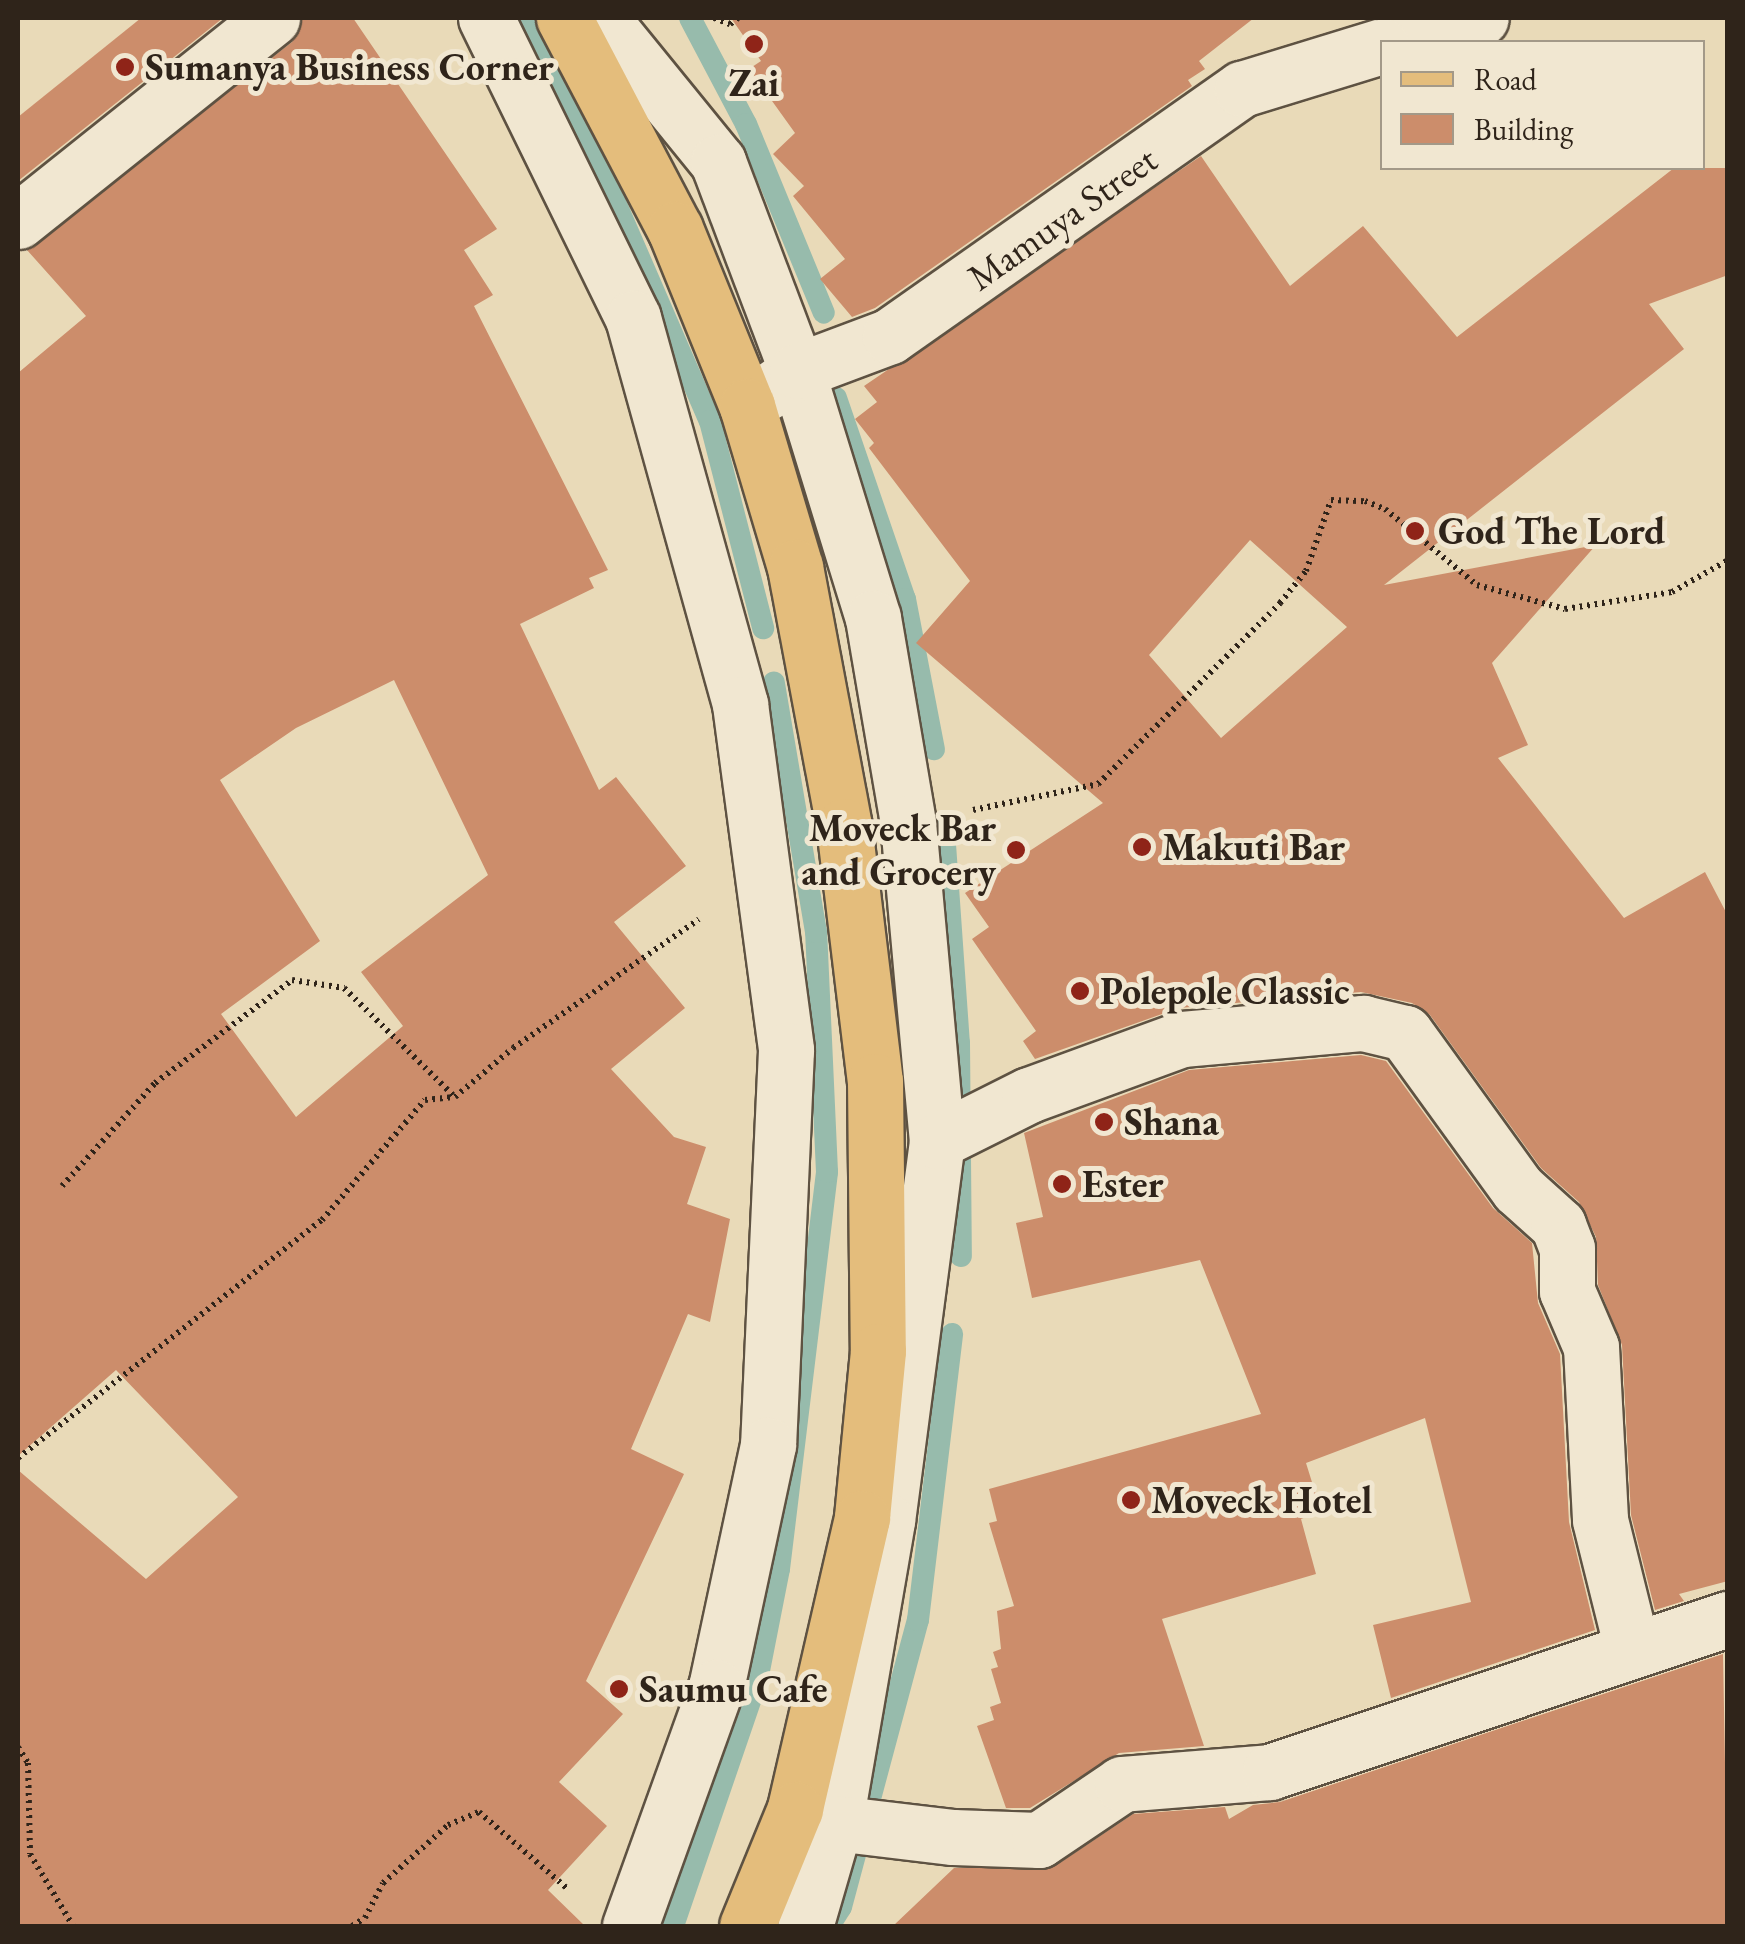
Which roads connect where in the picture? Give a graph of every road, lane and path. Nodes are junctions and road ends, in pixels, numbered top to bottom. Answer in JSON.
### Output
{"nodes":[{"id":1,"x":272,"y":18,"type":"edge"},
{"id":2,"x":486,"y":18,"type":"edge"},
{"id":3,"x":564,"y":18,"type":"edge"},
{"id":4,"x":601,"y":18,"type":"edge"},
{"id":5,"x":714,"y":18,"type":"edge"},
{"id":6,"x":738,"y":18,"type":"edge"},
{"id":7,"x":1481,"y":18,"type":"edge"},
{"id":8,"x":1402,"y":40,"type":"edge"},
{"id":9,"x":1380,"y":47,"type":"edge"},
{"id":10,"x":18,"y":221,"type":"edge"},
{"id":11,"x":797,"y":371,"type":"junction"},
{"id":12,"x":747,"y":406,"type":"junction"},
{"id":13,"x":1728,"y":560,"type":"edge"},
{"id":14,"x":908,"y":823,"type":"junction"},
{"id":15,"x":762,"y":876,"type":"junction"},
{"id":16,"x":455,"y":1097,"type":"junction"},
{"id":17,"x":937,"y":1140,"type":"junction"},
{"id":18,"x":62,"y":1186,"type":"dead end"},
{"id":19,"x":18,"y":1458,"type":"edge"},
{"id":20,"x":1728,"y":1618,"type":"edge"},
{"id":21,"x":1632,"y":1648,"type":"junction"},
{"id":22,"x":18,"y":1747,"type":"edge"},
{"id":23,"x":815,"y":1816,"type":"junction"},
{"id":24,"x":582,"y":1901,"type":"dead end"},
{"id":25,"x":73,"y":1926,"type":"edge"},
{"id":26,"x":352,"y":1926,"type":"edge"},
{"id":27,"x":630,"y":1926,"type":"edge"},
{"id":28,"x":746,"y":1926,"type":"edge"},
{"id":29,"x":805,"y":1926,"type":"edge"}],
"edges":[{"from":1,"to":10,"type":"street"},
{"from":2,"to":15,"type":"street"},
{"from":3,"to":12,"type":"main road"},
{"from":4,"to":11,"type":"street"},
{"from":5,"to":6,"type":"path"},
{"from":7,"to":8,"type":"street"},
{"from":9,"to":11,"type":"street","name":"Mamuya Street"},
{"from":11,"to":12,"type":"street","name":"Mamuya Street"},
{"from":11,"to":14,"type":"street"},
{"from":12,"to":23,"type":"main road"},
{"from":13,"to":14,"type":"path"},
{"from":14,"to":17,"type":"street"},
{"from":15,"to":16,"type":"path"},
{"from":15,"to":27,"type":"street"},
{"from":16,"to":18,"type":"path"},
{"from":16,"to":19,"type":"path"},
{"from":17,"to":21,"type":"street"},
{"from":17,"to":23,"type":"street"},
{"from":20,"to":21,"type":"street"},
{"from":21,"to":23,"type":"street"},
{"from":22,"to":25,"type":"path"},
{"from":23,"to":28,"type":"main road"},
{"from":23,"to":29,"type":"street"},
{"from":24,"to":26,"type":"path"}]}
